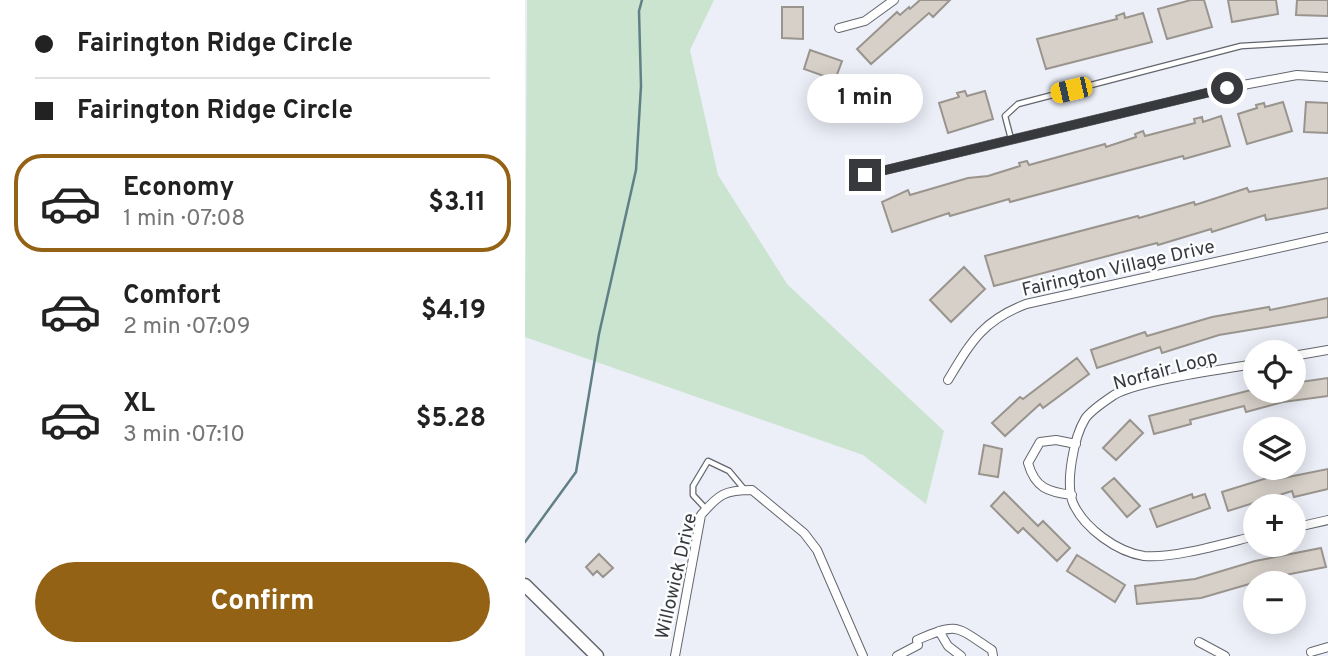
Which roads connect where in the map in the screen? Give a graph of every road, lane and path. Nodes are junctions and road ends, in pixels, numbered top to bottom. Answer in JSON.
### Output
{"nodes":[{"id":1,"x":894,"y":0,"type":"edge"},
{"id":2,"x":839,"y":28,"type":"dead end"},
{"id":3,"x":1328,"y":41,"type":"edge"},
{"id":4,"x":1328,"y":77,"type":"edge"},
{"id":5,"x":1011,"y":140,"type":"junction"},
{"id":6,"x":865,"y":175,"type":"dead end"},
{"id":7,"x":1328,"y":237,"type":"edge"},
{"id":8,"x":1328,"y":350,"type":"edge"},
{"id":9,"x":1306,"y":354,"type":"edge"},
{"id":10,"x":1243,"y":367,"type":"edge"},
{"id":11,"x":948,"y":380,"type":"dead end"},
{"id":12,"x":1076,"y":444,"type":"junction"},
{"id":13,"x":745,"y":490,"type":"junction"},
{"id":14,"x":1072,"y":495,"type":"junction"},
{"id":15,"x":706,"y":509,"type":"junction"},
{"id":16,"x":1328,"y":520,"type":"edge"},
{"id":17,"x":1306,"y":525,"type":"edge"},
{"id":18,"x":1243,"y":539,"type":"edge"},
{"id":19,"x":525,"y":585,"type":"edge"},
{"id":20,"x":939,"y":631,"type":"junction"},
{"id":21,"x":1199,"y":642,"type":"dead end"},
{"id":22,"x":1328,"y":647,"type":"edge"},
{"id":23,"x":1311,"y":652,"type":"dead end"},
{"id":24,"x":597,"y":656,"type":"edge"},
{"id":25,"x":674,"y":656,"type":"edge"},
{"id":26,"x":863,"y":656,"type":"edge"},
{"id":27,"x":897,"y":656,"type":"edge"},
{"id":28,"x":961,"y":656,"type":"edge"},
{"id":29,"x":993,"y":656,"type":"edge"},
{"id":30,"x":1225,"y":656,"type":"edge"}],
"edges":[{"from":1,"to":2,"type":"street"},
{"from":3,"to":5,"type":"lane"},
{"from":4,"to":5,"type":"street"},
{"from":5,"to":6,"type":"street"},
{"from":7,"to":11,"type":"street","name":"Fairington Village Drive"},
{"from":8,"to":9,"type":"street"},
{"from":10,"to":12,"type":"street","name":"Norfair Loop"},
{"from":12,"to":14,"type":"street","name":"Norfair Loop"},
{"from":12,"to":14,"type":"street"},
{"from":13,"to":15,"type":"street","name":"Willowick Drive"},
{"from":13,"to":15,"type":"lane"},
{"from":13,"to":26,"type":"street"},
{"from":14,"to":18,"type":"street"},
{"from":15,"to":25,"type":"street","name":"Willowick Drive"},
{"from":16,"to":17,"type":"street"},
{"from":19,"to":24,"type":"street"},
{"from":20,"to":27,"type":"street"},
{"from":20,"to":28,"type":"street"},
{"from":20,"to":29,"type":"street"},
{"from":21,"to":30,"type":"street"},
{"from":22,"to":23,"type":"street"}]}
